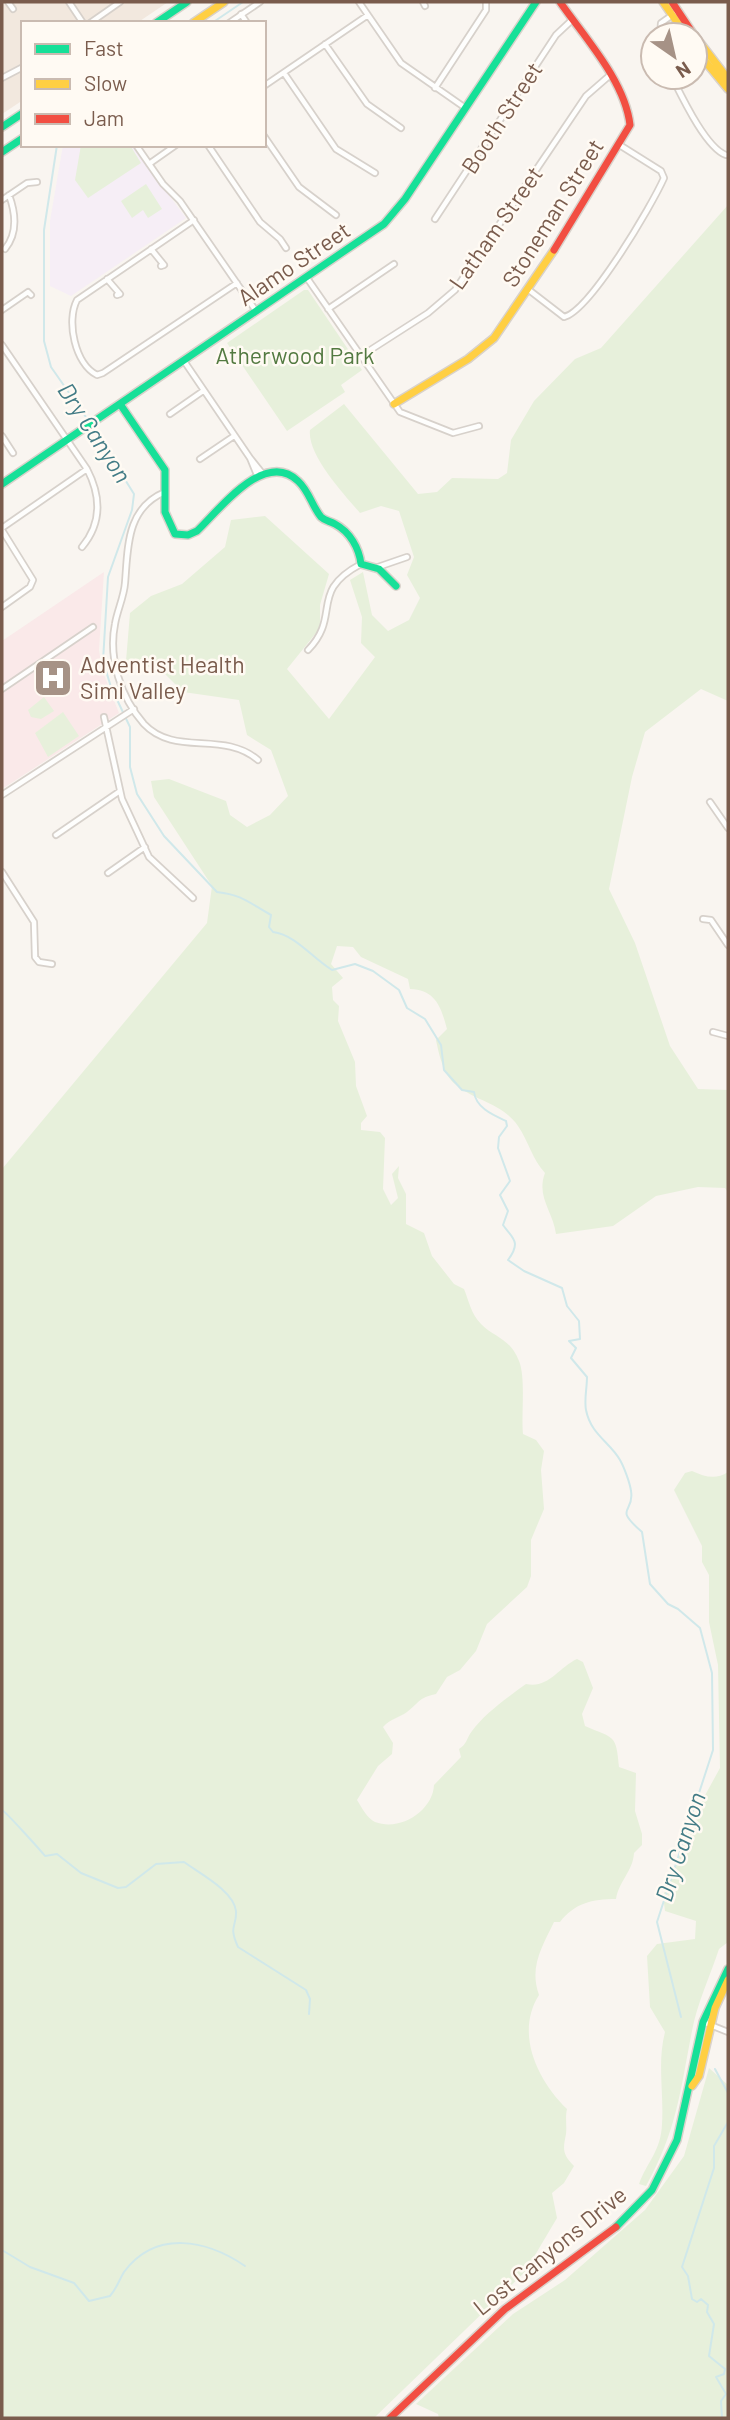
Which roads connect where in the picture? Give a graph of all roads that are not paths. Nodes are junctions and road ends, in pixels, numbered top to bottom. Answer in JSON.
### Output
{"nodes":[{"id":1,"x":8,"y":2,"type":"edge"},
{"id":2,"x":69,"y":2,"type":"edge"},
{"id":3,"x":120,"y":2,"type":"edge"},
{"id":4,"x":187,"y":2,"type":"edge"},
{"id":5,"x":224,"y":2,"type":"edge"},
{"id":6,"x":260,"y":2,"type":"edge"},
{"id":7,"x":359,"y":2,"type":"edge"},
{"id":8,"x":486,"y":2,"type":"edge"},
{"id":9,"x":536,"y":2,"type":"edge"},
{"id":10,"x":559,"y":2,"type":"edge"},
{"id":11,"x":663,"y":2,"type":"edge"},
{"id":12,"x":672,"y":2,"type":"edge"},
{"id":13,"x":13,"y":9,"type":"dead end"},
{"id":14,"x":675,"y":13,"type":"junction"},
{"id":15,"x":241,"y":14,"type":"junction"},
{"id":16,"x":368,"y":15,"type":"junction"},
{"id":17,"x":572,"y":20,"type":"junction"},
{"id":18,"x":82,"y":21,"type":"edge"},
{"id":19,"x":93,"y":21,"type":"edge"},
{"id":20,"x":159,"y":21,"type":"edge"},
{"id":21,"x":196,"y":21,"type":"edge"},
{"id":22,"x":232,"y":21,"type":"edge"},
{"id":23,"x":246,"y":21,"type":"edge"},
{"id":24,"x":665,"y":21,"type":"edge"},
{"id":25,"x":679,"y":21,"type":"edge"},
{"id":26,"x":682,"y":21,"type":"edge"},
{"id":27,"x":326,"y":44,"type":"junction"},
{"id":28,"x":709,"y":54,"type":"edge"},
{"id":29,"x":709,"y":66,"type":"edge"},
{"id":30,"x":21,"y":68,"type":"edge"},
{"id":31,"x":284,"y":73,"type":"junction"},
{"id":32,"x":609,"y":76,"type":"junction"},
{"id":33,"x":2,"y":78,"type":"edge"},
{"id":34,"x":728,"y":79,"type":"edge"},
{"id":35,"x":266,"y":85,"type":"edge"},
{"id":36,"x":435,"y":88,"type":"junction"},
{"id":37,"x":728,"y":89,"type":"edge"},
{"id":38,"x":681,"y":91,"type":"edge"},
{"id":39,"x":464,"y":107,"type":"junction"},
{"id":40,"x":21,"y":114,"type":"edge"},
{"id":41,"x":2,"y":127,"type":"edge"},
{"id":42,"x":401,"y":128,"type":"dead end"},
{"id":43,"x":21,"y":139,"type":"edge"},
{"id":44,"x":266,"y":139,"type":"edge"},
{"id":45,"x":618,"y":144,"type":"junction"},
{"id":46,"x":137,"y":147,"type":"edge"},
{"id":47,"x":173,"y":147,"type":"edge"},
{"id":48,"x":209,"y":147,"type":"edge"},
{"id":49,"x":2,"y":152,"type":"edge"},
{"id":50,"x":726,"y":155,"type":"dead end"},
{"id":51,"x":149,"y":164,"type":"junction"},
{"id":52,"x":375,"y":173,"type":"dead end"},
{"id":53,"x":37,"y":182,"type":"dead end"},
{"id":54,"x":9,"y":195,"type":"junction"},
{"id":55,"x":2,"y":200,"type":"edge"},
{"id":56,"x":336,"y":215,"type":"dead end"},
{"id":57,"x":435,"y":219,"type":"dead end"},
{"id":58,"x":194,"y":220,"type":"junction"},
{"id":59,"x":286,"y":248,"type":"dead end"},
{"id":60,"x":5,"y":249,"type":"dead end"},
{"id":61,"x":151,"y":249,"type":"junction"},
{"id":62,"x":394,"y":264,"type":"dead end"},
{"id":63,"x":161,"y":266,"type":"dead end"},
{"id":64,"x":307,"y":278,"type":"junction"},
{"id":65,"x":107,"y":279,"type":"junction"},
{"id":66,"x":237,"y":283,"type":"junction"},
{"id":67,"x":529,"y":290,"type":"junction"},
{"id":68,"x":30,"y":295,"type":"dead end"},
{"id":69,"x":117,"y":295,"type":"dead end"},
{"id":70,"x":328,"y":309,"type":"junction"},
{"id":71,"x":2,"y":310,"type":"edge"},
{"id":72,"x":257,"y":312,"type":"junction"},
{"id":73,"x":2,"y":345,"type":"edge"},
{"id":74,"x":361,"y":356,"type":"junction"},
{"id":75,"x":184,"y":361,"type":"junction"},
{"id":76,"x":203,"y":391,"type":"junction"},
{"id":77,"x":120,"y":404,"type":"junction"},
{"id":78,"x":394,"y":404,"type":"junction"},
{"id":79,"x":170,"y":414,"type":"dead end"},
{"id":80,"x":479,"y":426,"type":"dead end"},
{"id":81,"x":2,"y":436,"type":"edge"},
{"id":82,"x":234,"y":436,"type":"junction"},
{"id":83,"x":67,"y":440,"type":"junction"},
{"id":84,"x":13,"y":453,"type":"dead end"},
{"id":85,"x":200,"y":459,"type":"dead end"},
{"id":86,"x":86,"y":469,"type":"junction"},
{"id":87,"x":259,"y":474,"type":"junction"},
{"id":88,"x":2,"y":484,"type":"edge"},
{"id":89,"x":165,"y":492,"type":"junction"},
{"id":90,"x":2,"y":529,"type":"edge"},
{"id":91,"x":82,"y":547,"type":"dead end"},
{"id":92,"x":407,"y":556,"type":"dead end"},
{"id":93,"x":361,"y":564,"type":"junction"},
{"id":94,"x":377,"y":568,"type":"junction"},
{"id":95,"x":396,"y":586,"type":"dead end"},
{"id":96,"x":2,"y":607,"type":"edge"},
{"id":97,"x":93,"y":626,"type":"dead end"},
{"id":98,"x":308,"y":650,"type":"dead end"},
{"id":99,"x":2,"y":689,"type":"edge"},
{"id":100,"x":133,"y":709,"type":"junction"},
{"id":101,"x":104,"y":717,"type":"dead end"},
{"id":102,"x":107,"y":725,"type":"junction"},
{"id":103,"x":258,"y":760,"type":"dead end"},
{"id":104,"x":120,"y":791,"type":"junction"},
{"id":105,"x":2,"y":795,"type":"edge"},
{"id":106,"x":710,"y":802,"type":"dead end"},
{"id":107,"x":728,"y":828,"type":"edge"},
{"id":108,"x":56,"y":835,"type":"dead end"},
{"id":109,"x":145,"y":847,"type":"junction"},
{"id":110,"x":2,"y":872,"type":"edge"},
{"id":111,"x":108,"y":873,"type":"dead end"},
{"id":112,"x":193,"y":898,"type":"dead end"},
{"id":113,"x":702,"y":919,"type":"dead end"},
{"id":114,"x":728,"y":946,"type":"edge"},
{"id":115,"x":52,"y":964,"type":"dead end"},
{"id":116,"x":713,"y":1031,"type":"dead end"},
{"id":117,"x":728,"y":1036,"type":"edge"},
{"id":118,"x":728,"y":1969,"type":"edge"},
{"id":119,"x":728,"y":1980,"type":"edge"},
{"id":120,"x":706,"y":2023,"type":"junction"},
{"id":121,"x":728,"y":2032,"type":"edge"},
{"id":122,"x":390,"y":2418,"type":"edge"}],
"edges":[{"from":1,"to":13,"type":"street"},
{"from":2,"to":18,"type":"street"},
{"from":3,"to":19,"type":"street"},
{"from":4,"to":20,"type":"main road"},
{"from":5,"to":21,"type":"main road"},
{"from":6,"to":15,"type":"street"},
{"from":7,"to":16,"type":"street"},
{"from":8,"to":36,"type":"street"},
{"from":9,"to":39,"type":"main road","name":"Alamo Street"},
{"from":10,"to":17,"type":"main road","name":"Stoneman Street"},
{"from":11,"to":14,"type":"main road"},
{"from":12,"to":14,"type":"main road"},
{"from":14,"to":24,"type":"street"},
{"from":14,"to":25,"type":"main road"},
{"from":14,"to":26,"type":"main road"},
{"from":15,"to":22,"type":"street"},
{"from":15,"to":23,"type":"street"},
{"from":16,"to":27,"type":"street"},
{"from":16,"to":36,"type":"street"},
{"from":17,"to":32,"type":"main road","name":"Stoneman Street"},
{"from":17,"to":57,"type":"street","name":"Booth Street"},
{"from":27,"to":31,"type":"street"},
{"from":27,"to":42,"type":"street"},
{"from":28,"to":34,"type":"main road"},
{"from":29,"to":37,"type":"main road"},
{"from":30,"to":33,"type":"street"},
{"from":31,"to":35,"type":"street"},
{"from":31,"to":52,"type":"street"},
{"from":32,"to":45,"type":"main road","name":"Stoneman Street"},
{"from":32,"to":74,"type":"street","name":"Latham Street"},
{"from":36,"to":39,"type":"street"},
{"from":38,"to":50,"type":"street"},
{"from":39,"to":64,"type":"main road","name":"Alamo Street"},
{"from":40,"to":41,"type":"main road"},
{"from":43,"to":49,"type":"main road"},
{"from":44,"to":56,"type":"street"},
{"from":45,"to":67,"type":"main road","name":"Stoneman Street"},
{"from":45,"to":67,"type":"street"},
{"from":46,"to":51,"type":"street"},
{"from":47,"to":51,"type":"street"},
{"from":48,"to":59,"type":"street"},
{"from":51,"to":58,"type":"street"},
{"from":53,"to":54,"type":"street"},
{"from":54,"to":55,"type":"street"},
{"from":54,"to":60,"type":"street"},
{"from":58,"to":61,"type":"street"},
{"from":58,"to":66,"type":"street"},
{"from":61,"to":63,"type":"street"},
{"from":61,"to":65,"type":"street"},
{"from":62,"to":70,"type":"street"},
{"from":64,"to":70,"type":"street"},
{"from":64,"to":72,"type":"main road","name":"Alamo Street"},
{"from":65,"to":66,"type":"street"},
{"from":65,"to":69,"type":"street"},
{"from":66,"to":72,"type":"street"},
{"from":67,"to":78,"type":"main road","name":"Stoneman Street"},
{"from":68,"to":71,"type":"street"},
{"from":70,"to":74,"type":"street"},
{"from":72,"to":75,"type":"main road","name":"Alamo Street"},
{"from":73,"to":83,"type":"street"},
{"from":74,"to":78,"type":"street"},
{"from":75,"to":76,"type":"street"},
{"from":75,"to":77,"type":"main road","name":"Alamo Street"},
{"from":76,"to":79,"type":"street"},
{"from":76,"to":82,"type":"street"},
{"from":77,"to":83,"type":"main road","name":"Alamo Street"},
{"from":77,"to":89,"type":"main road"},
{"from":78,"to":80,"type":"street"},
{"from":81,"to":84,"type":"street"},
{"from":82,"to":85,"type":"street"},
{"from":82,"to":87,"type":"street"},
{"from":83,"to":86,"type":"street"},
{"from":83,"to":88,"type":"main road","name":"Alamo Street"},
{"from":86,"to":90,"type":"street"},
{"from":86,"to":91,"type":"street"},
{"from":87,"to":89,"type":"main road"},
{"from":87,"to":93,"type":"main road"},
{"from":89,"to":100,"type":"street"},
{"from":90,"to":96,"type":"street"},
{"from":92,"to":94,"type":"street"},
{"from":93,"to":94,"type":"main road"},
{"from":93,"to":98,"type":"street"},
{"from":94,"to":95,"type":"main road"},
{"from":97,"to":99,"type":"street"},
{"from":100,"to":102,"type":"street"},
{"from":100,"to":103,"type":"street"},
{"from":101,"to":102,"type":"street"},
{"from":102,"to":104,"type":"street"},
{"from":102,"to":105,"type":"street"},
{"from":104,"to":108,"type":"street"},
{"from":104,"to":109,"type":"street"},
{"from":106,"to":107,"type":"street"},
{"from":109,"to":111,"type":"street"},
{"from":109,"to":112,"type":"street"},
{"from":110,"to":115,"type":"street"},
{"from":113,"to":114,"type":"street"},
{"from":116,"to":117,"type":"street"},
{"from":118,"to":120,"type":"main road","name":"Lost Canyons Drive"},
{"from":119,"to":120,"type":"main road","name":"Lost Canyons Drive"},
{"from":120,"to":121,"type":"street"},
{"from":120,"to":122,"type":"main road","name":"Lost Canyons Drive"}]}
